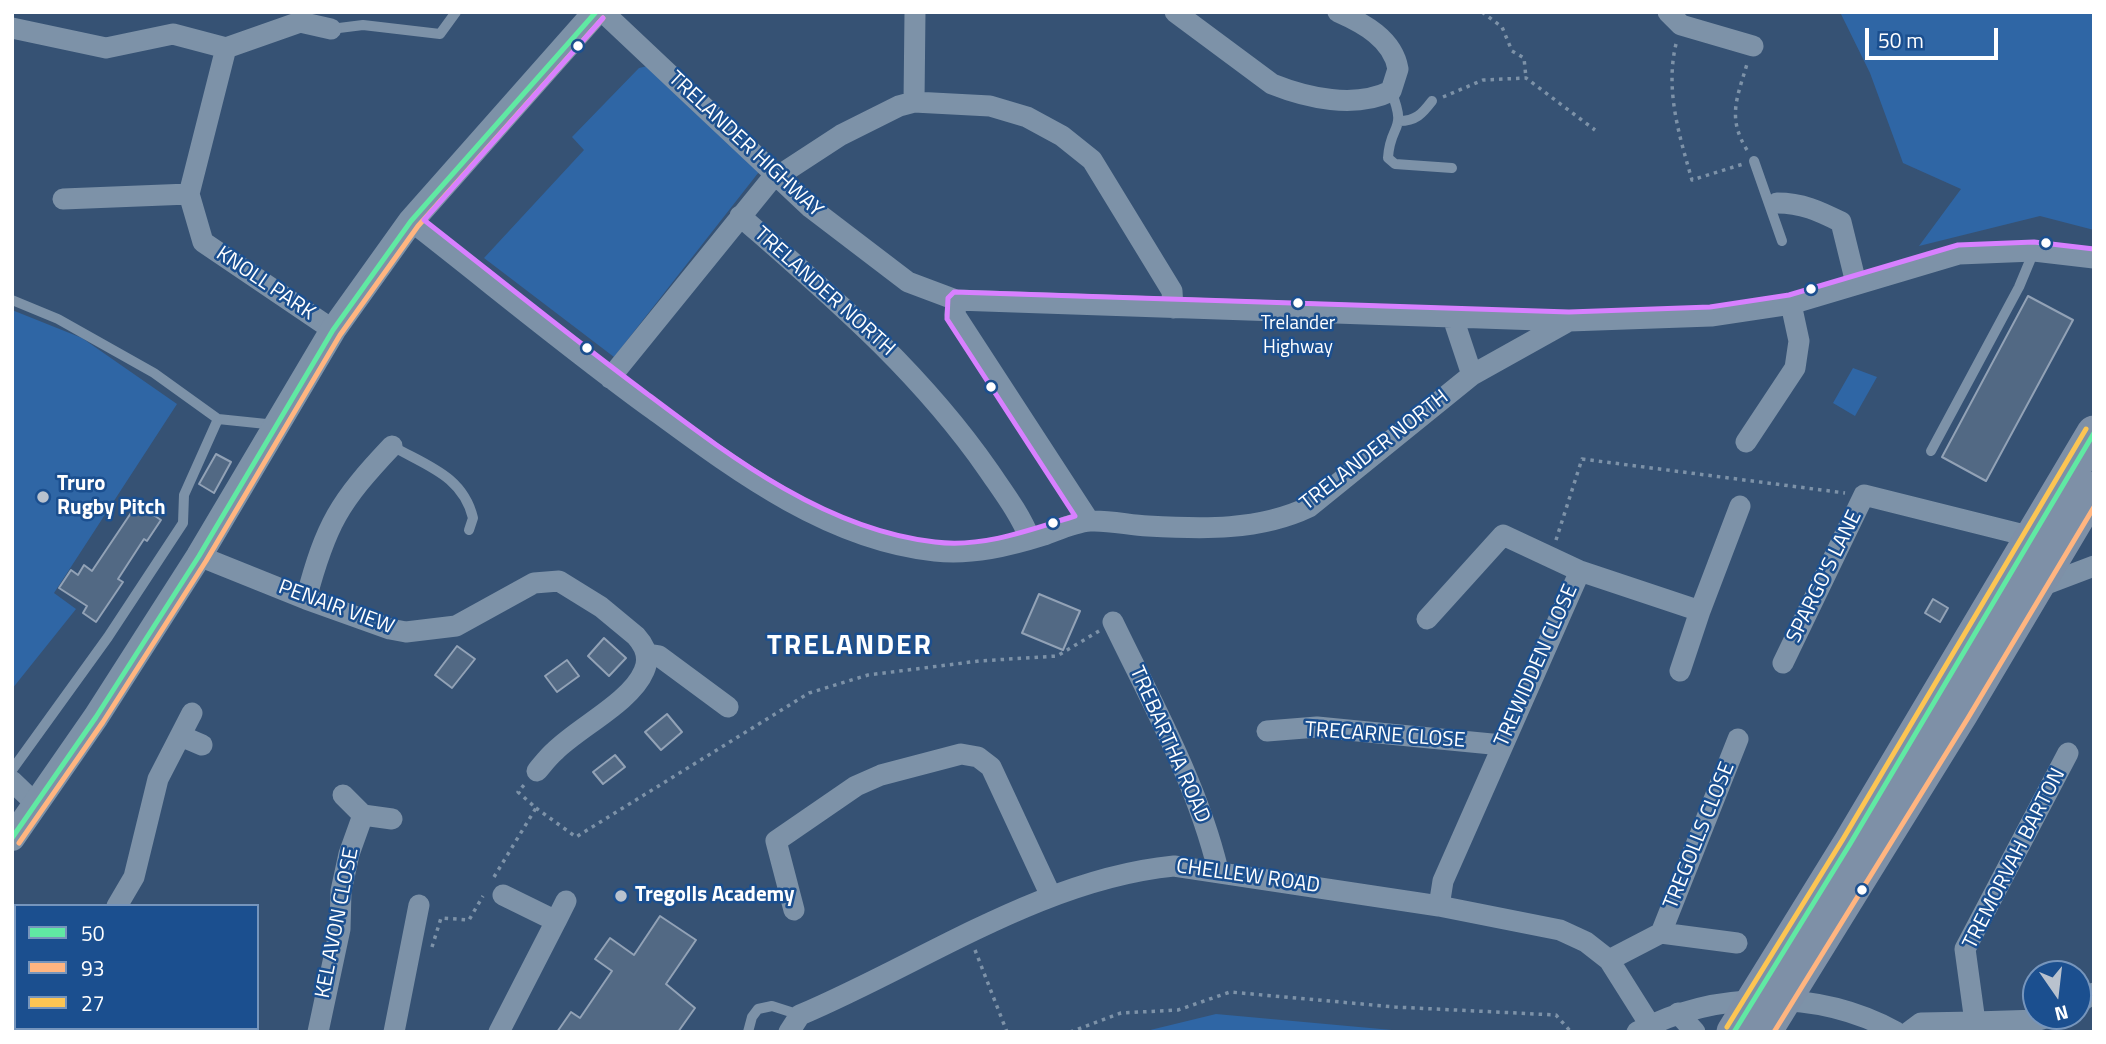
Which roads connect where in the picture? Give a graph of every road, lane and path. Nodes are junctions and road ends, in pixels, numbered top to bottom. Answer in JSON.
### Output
{"nodes":[{"id":1,"x":456,"y":12,"type":"edge"},
{"id":2,"x":596,"y":12,"type":"edge"},
{"id":3,"x":603,"y":12,"type":"edge"},
{"id":4,"x":915,"y":12,"type":"edge"},
{"id":5,"x":1175,"y":12,"type":"edge"},
{"id":6,"x":1338,"y":12,"type":"edge"},
{"id":7,"x":1482,"y":12,"type":"edge"},
{"id":8,"x":1674,"y":18,"type":"edge"},
{"id":9,"x":12,"y":28,"type":"edge"},
{"id":10,"x":331,"y":29,"type":"joint"},
{"id":11,"x":1753,"y":46,"type":"joint"},
{"id":12,"x":226,"y":48,"type":"junction"},
{"id":13,"x":1527,"y":78,"type":"junction"},
{"id":14,"x":1391,"y":91,"type":"junction"},
{"id":15,"x":1432,"y":101,"type":"joint"},
{"id":16,"x":914,"y":102,"type":"junction"},
{"id":17,"x":1399,"y":121,"type":"junction"},
{"id":18,"x":1595,"y":130,"type":"dead end"},
{"id":19,"x":1754,"y":160,"type":"junction"},
{"id":20,"x":1452,"y":168,"type":"dead end"},
{"id":21,"x":776,"y":177,"type":"junction"},
{"id":22,"x":189,"y":194,"type":"junction"},
{"id":23,"x":63,"y":199,"type":"dead end"},
{"id":24,"x":1773,"y":203,"type":"junction"},
{"id":25,"x":740,"y":216,"type":"junction"},
{"id":26,"x":411,"y":221,"type":"junction"},
{"id":27,"x":1782,"y":241,"type":"dead end"},
{"id":28,"x":2034,"y":251,"type":"junction"},
{"id":29,"x":2094,"y":258,"type":"edge"},
{"id":30,"x":1856,"y":283,"type":"junction"},
{"id":31,"x":12,"y":300,"type":"edge"},
{"id":32,"x":956,"y":300,"type":"junction"},
{"id":33,"x":1791,"y":304,"type":"junction"},
{"id":34,"x":1173,"y":308,"type":"junction"},
{"id":35,"x":1453,"y":318,"type":"junction"},
{"id":36,"x":1569,"y":321,"type":"junction"},
{"id":37,"x":333,"y":330,"type":"junction"},
{"id":38,"x":1472,"y":374,"type":"junction"},
{"id":39,"x":610,"y":378,"type":"junction"},
{"id":40,"x":218,"y":419,"type":"junction"},
{"id":41,"x":276,"y":425,"type":"junction"},
{"id":42,"x":2094,"y":433,"type":"edge"},
{"id":43,"x":1746,"y":442,"type":"dead end"},
{"id":44,"x":392,"y":446,"type":"joint"},
{"id":45,"x":1931,"y":451,"type":"dead end"},
{"id":46,"x":2094,"y":489,"type":"edge"},
{"id":47,"x":1864,"y":495,"type":"junction"},
{"id":48,"x":1740,"y":506,"type":"dead end"},
{"id":49,"x":1089,"y":521,"type":"junction"},
{"id":50,"x":469,"y":530,"type":"dead end"},
{"id":51,"x":2032,"y":537,"type":"junction"},
{"id":52,"x":1030,"y":539,"type":"junction"},
{"id":53,"x":199,"y":556,"type":"junction"},
{"id":54,"x":1551,"y":557,"type":"junction"},
{"id":55,"x":2094,"y":566,"type":"edge"},
{"id":56,"x":1580,"y":571,"type":"junction"},
{"id":57,"x":2034,"y":589,"type":"junction"},
{"id":58,"x":306,"y":599,"type":"junction"},
{"id":59,"x":1700,"y":611,"type":"junction"},
{"id":60,"x":1427,"y":619,"type":"dead end"},
{"id":61,"x":1113,"y":622,"type":"joint"},
{"id":62,"x":646,"y":654,"type":"junction"},
{"id":63,"x":1783,"y":663,"type":"dead end"},
{"id":64,"x":1680,"y":671,"type":"dead end"},
{"id":65,"x":728,"y":707,"type":"dead end"},
{"id":66,"x":192,"y":713,"type":"dead end"},
{"id":67,"x":1268,"y":731,"type":"dead end"},
{"id":68,"x":181,"y":736,"type":"junction"},
{"id":69,"x":1738,"y":739,"type":"dead end"},
{"id":70,"x":202,"y":745,"type":"dead end"},
{"id":71,"x":1502,"y":745,"type":"junction"},
{"id":72,"x":2067,"y":753,"type":"dead end"},
{"id":73,"x":12,"y":770,"type":"edge"},
{"id":74,"x":537,"y":771,"type":"joint"},
{"id":75,"x":12,"y":780,"type":"edge"},
{"id":76,"x":343,"y":795,"type":"dead end"},
{"id":77,"x":36,"y":804,"type":"junction"},
{"id":78,"x":537,"y":808,"type":"junction"},
{"id":79,"x":363,"y":816,"type":"junction"},
{"id":80,"x":392,"y":819,"type":"dead end"},
{"id":81,"x":12,"y":838,"type":"edge"},
{"id":82,"x":1217,"y":870,"type":"junction"},
{"id":83,"x":503,"y":895,"type":"dead end"},
{"id":84,"x":1051,"y":896,"type":"junction"},
{"id":85,"x":566,"y":901,"type":"dead end"},
{"id":86,"x":118,"y":904,"type":"edge"},
{"id":87,"x":419,"y":905,"type":"dead end"},
{"id":88,"x":1440,"y":906,"type":"junction"},
{"id":89,"x":794,"y":909,"type":"dead end"},
{"id":90,"x":556,"y":921,"type":"junction"},
{"id":91,"x":1661,"y":933,"type":"junction"},
{"id":92,"x":970,"y":935,"type":"junction"},
{"id":93,"x":1737,"y":943,"type":"dead end"},
{"id":94,"x":1609,"y":960,"type":"junction"},
{"id":95,"x":408,"y":961,"type":"junction"},
{"id":96,"x":1768,"y":1011,"type":"edge"},
{"id":97,"x":1678,"y":1013,"type":"junction"},
{"id":98,"x":2022,"y":1021,"type":"edge"},
{"id":99,"x":1975,"y":1022,"type":"junction"},
{"id":100,"x":794,"y":1024,"type":"edge"},
{"id":101,"x":1644,"y":1028,"type":"edge"},
{"id":102,"x":318,"y":1032,"type":"edge"},
{"id":103,"x":394,"y":1032,"type":"edge"},
{"id":104,"x":499,"y":1032,"type":"edge"},
{"id":105,"x":748,"y":1032,"type":"edge"},
{"id":106,"x":1007,"y":1032,"type":"edge"},
{"id":107,"x":1070,"y":1032,"type":"edge"},
{"id":108,"x":1571,"y":1032,"type":"edge"},
{"id":109,"x":1695,"y":1032,"type":"edge"},
{"id":110,"x":1734,"y":1032,"type":"edge"},
{"id":111,"x":1896,"y":1032,"type":"edge"},
{"id":112,"x":1909,"y":1032,"type":"edge"}],
"edges":[{"from":1,"to":10,"type":"lane"},
{"from":2,"to":26,"type":"street"},
{"from":3,"to":21,"type":"street","name":"TRELANDER HIGHWAY"},
{"from":4,"to":16,"type":"street"},
{"from":5,"to":14,"type":"street"},
{"from":6,"to":14,"type":"street"},
{"from":7,"to":13,"type":"path"},
{"from":8,"to":11,"type":"street"},
{"from":8,"to":19,"type":"path"},
{"from":9,"to":12,"type":"street"},
{"from":10,"to":12,"type":"street"},
{"from":11,"to":19,"type":"path"},
{"from":12,"to":22,"type":"street"},
{"from":13,"to":15,"type":"path"},
{"from":13,"to":18,"type":"path"},
{"from":14,"to":17,"type":"lane"},
{"from":15,"to":17,"type":"lane"},
{"from":16,"to":21,"type":"street"},
{"from":16,"to":34,"type":"street"},
{"from":17,"to":20,"type":"lane"},
{"from":19,"to":24,"type":"lane"},
{"from":21,"to":25,"type":"street"},
{"from":21,"to":32,"type":"street","name":"TRELANDER HIGHWAY"},
{"from":22,"to":23,"type":"street"},
{"from":22,"to":37,"type":"street","name":"KNOLL PARK"},
{"from":24,"to":27,"type":"lane"},
{"from":24,"to":30,"type":"street"},
{"from":25,"to":39,"type":"street"},
{"from":25,"to":52,"type":"street","name":"TRELANDER NORTH"},
{"from":26,"to":37,"type":"street"},
{"from":26,"to":39,"type":"street","name":"TRELANDER NORTH"},
{"from":28,"to":29,"type":"street","name":"TRELANDER HIGHWAY"},
{"from":28,"to":30,"type":"street","name":"TRELANDER HIGHWAY"},
{"from":28,"to":45,"type":"lane"},
{"from":30,"to":33,"type":"street","name":"TRELANDER HIGHWAY"},
{"from":31,"to":40,"type":"lane"},
{"from":32,"to":34,"type":"street","name":"TRELANDER HIGHWAY"},
{"from":32,"to":49,"type":"street"},
{"from":33,"to":36,"type":"street","name":"TRELANDER HIGHWAY"},
{"from":33,"to":43,"type":"street"},
{"from":34,"to":35,"type":"street","name":"TRELANDER HIGHWAY"},
{"from":35,"to":36,"type":"street","name":"TRELANDER HIGHWAY"},
{"from":35,"to":38,"type":"street"},
{"from":36,"to":38,"type":"street","name":"TRELANDER NORTH"},
{"from":37,"to":41,"type":"street"},
{"from":38,"to":49,"type":"street","name":"TRELANDER NORTH"},
{"from":39,"to":52,"type":"street","name":"TRELANDER NORTH"},
{"from":40,"to":41,"type":"lane"},
{"from":40,"to":73,"type":"lane"},
{"from":41,"to":53,"type":"street"},
{"from":42,"to":51,"type":"highway"},
{"from":44,"to":50,"type":"lane"},
{"from":44,"to":58,"type":"street"},
{"from":46,"to":57,"type":"highway"},
{"from":47,"to":51,"type":"street","name":"SPARGO'S LANE"},
{"from":47,"to":54,"type":"path"},
{"from":47,"to":63,"type":"street","name":"SPARGO'S LANE"},
{"from":48,"to":59,"type":"street"},
{"from":49,"to":52,"type":"street","name":"TRELANDER NORTH"},
{"from":51,"to":96,"type":"highway"},
{"from":53,"to":58,"type":"street","name":"PENAIR VIEW"},
{"from":53,"to":77,"type":"street"},
{"from":54,"to":56,"type":"street"},
{"from":54,"to":60,"type":"street"},
{"from":55,"to":57,"type":"street"},
{"from":56,"to":59,"type":"street","name":"TREWIDDEN CLOSE"},
{"from":56,"to":71,"type":"street","name":"TREWIDDEN CLOSE"},
{"from":57,"to":96,"type":"highway"},
{"from":58,"to":62,"type":"street","name":"PENAIR VIEW"},
{"from":59,"to":64,"type":"street"},
{"from":61,"to":78,"type":"path"},
{"from":61,"to":82,"type":"street","name":"TREBARTHA ROAD"},
{"from":62,"to":65,"type":"street","name":"PENAIR VIEW"},
{"from":62,"to":74,"type":"street"},
{"from":66,"to":68,"type":"street"},
{"from":67,"to":71,"type":"street","name":"TRECARNE CLOSE"},
{"from":68,"to":70,"type":"street"},
{"from":68,"to":86,"type":"street"},
{"from":69,"to":91,"type":"street","name":"TREGOLLS CLOSE"},
{"from":71,"to":88,"type":"street","name":"TREWIDDEN CLOSE"},
{"from":72,"to":99,"type":"street","name":"TREMORVAH BARTON"},
{"from":74,"to":78,"type":"path"},
{"from":75,"to":77,"type":"street"},
{"from":76,"to":79,"type":"street"},
{"from":77,"to":81,"type":"street"},
{"from":78,"to":95,"type":"path"},
{"from":79,"to":80,"type":"street"},
{"from":79,"to":102,"type":"street","name":"KEL AVON CLOSE"},
{"from":82,"to":84,"type":"street","name":"CHELLEW ROAD"},
{"from":82,"to":88,"type":"street","name":"CHELLEW ROAD"},
{"from":83,"to":90,"type":"street"},
{"from":84,"to":89,"type":"street"},
{"from":84,"to":92,"type":"street","name":"CHELLEW ROAD"},
{"from":85,"to":90,"type":"street"},
{"from":87,"to":95,"type":"street"},
{"from":88,"to":94,"type":"street","name":"CHELLEW ROAD"},
{"from":90,"to":104,"type":"street"},
{"from":91,"to":93,"type":"street"},
{"from":91,"to":94,"type":"street"},
{"from":92,"to":100,"type":"street","name":"CHELLEW ROAD"},
{"from":92,"to":106,"type":"path"},
{"from":94,"to":101,"type":"street","name":"CHELLEW ROAD"},
{"from":95,"to":103,"type":"street"},
{"from":96,"to":97,"type":"street"},
{"from":96,"to":110,"type":"highway"},
{"from":96,"to":111,"type":"street"},
{"from":97,"to":101,"type":"street"},
{"from":97,"to":109,"type":"street"},
{"from":98,"to":99,"type":"street"},
{"from":99,"to":112,"type":"street"},
{"from":100,"to":105,"type":"lane"},
{"from":107,"to":108,"type":"path"}]}
